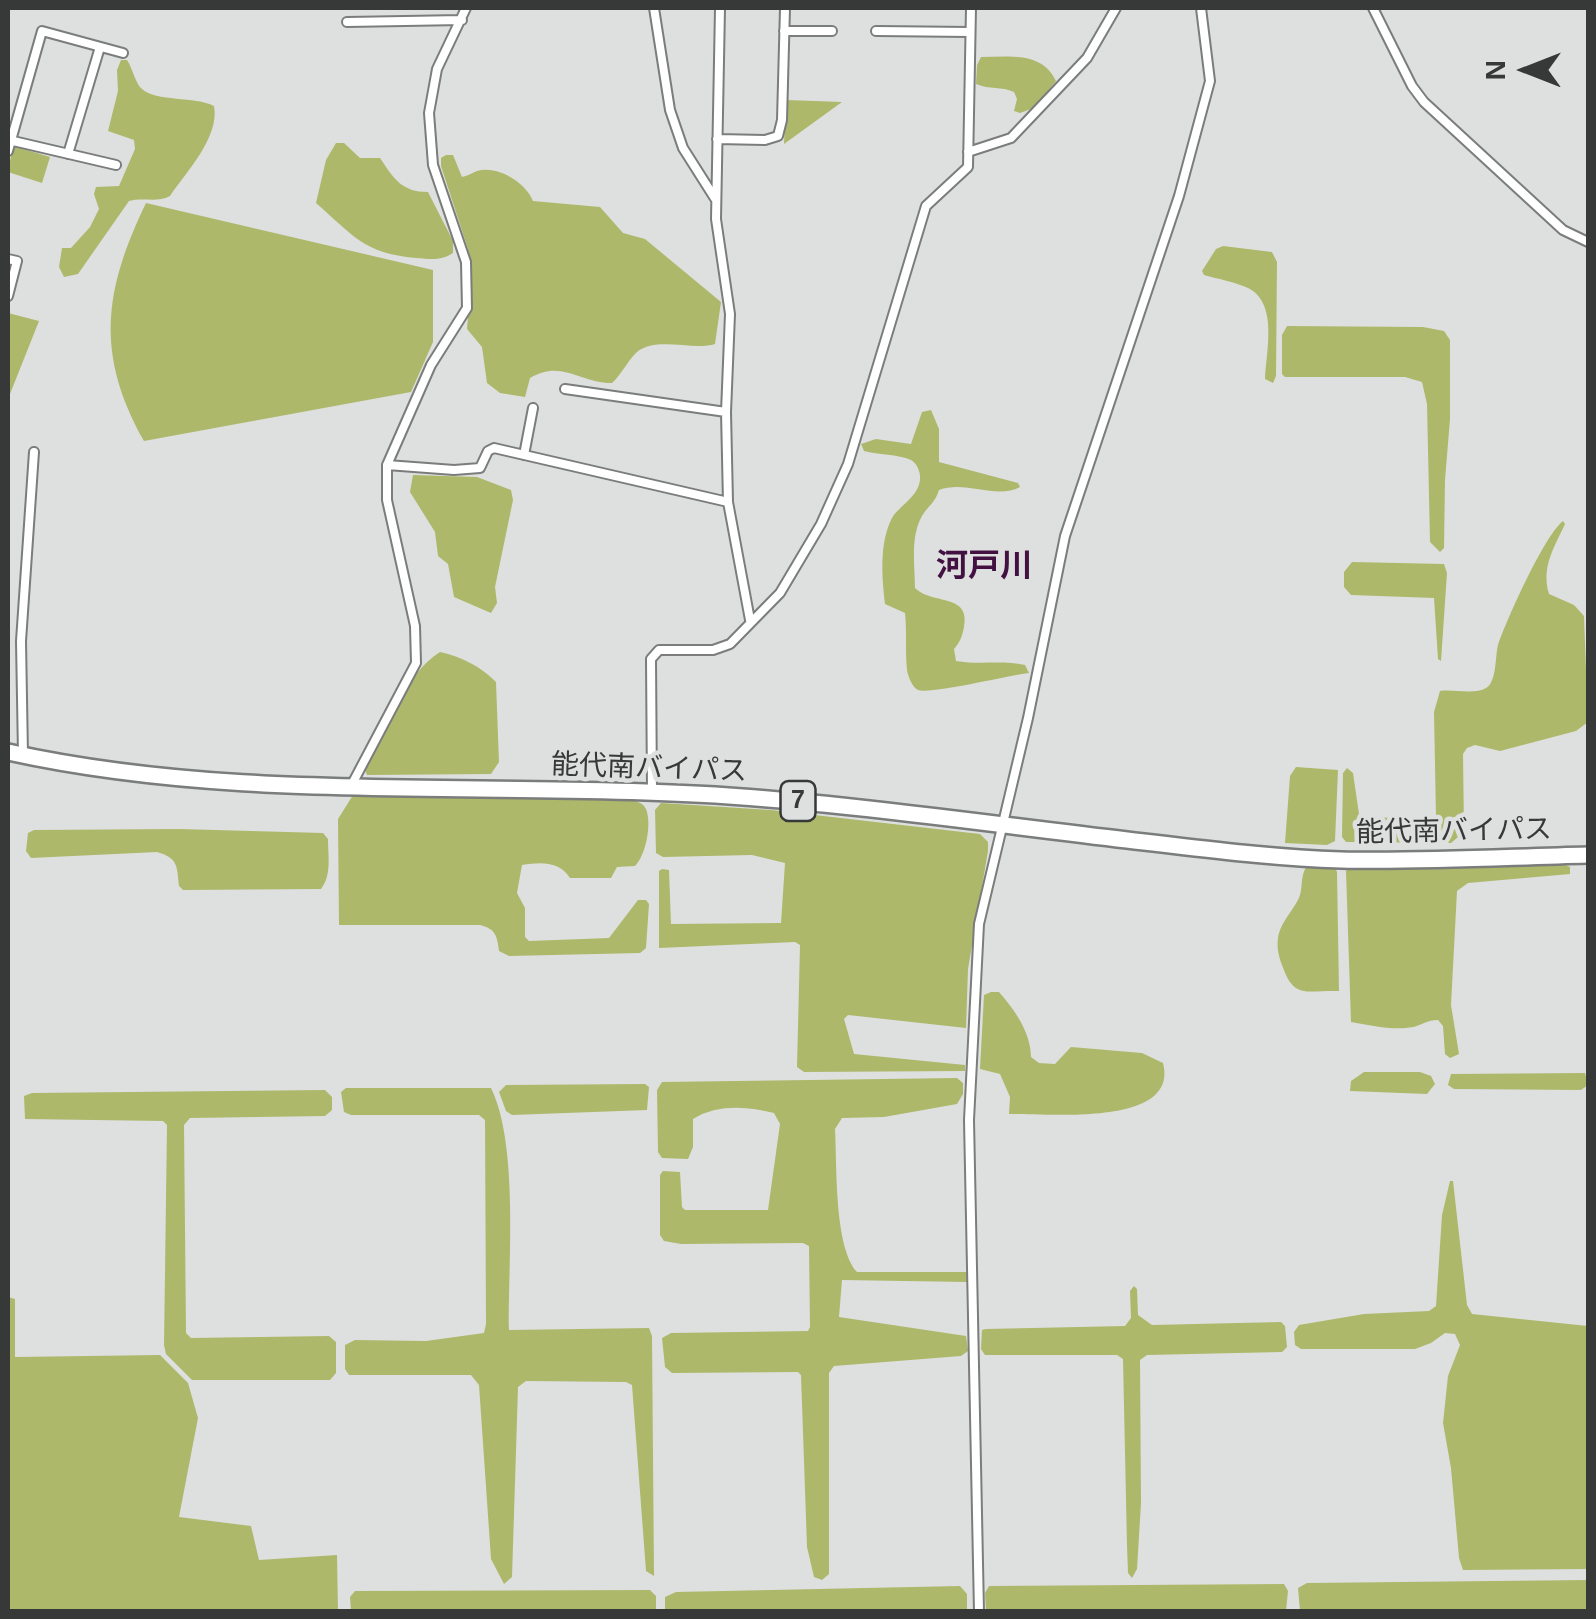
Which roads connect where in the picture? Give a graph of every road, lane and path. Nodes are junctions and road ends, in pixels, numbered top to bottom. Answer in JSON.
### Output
{"nodes":[{"id":1,"x":466,"y":8,"type":"edge"},
{"id":2,"x":654,"y":8,"type":"edge"},
{"id":3,"x":720,"y":8,"type":"edge"},
{"id":4,"x":785,"y":8,"type":"edge"},
{"id":5,"x":971,"y":8,"type":"edge"},
{"id":6,"x":1116,"y":8,"type":"edge"},
{"id":7,"x":1202,"y":8,"type":"edge"},
{"id":8,"x":1373,"y":8,"type":"edge"},
{"id":9,"x":462,"y":20,"type":"junction"},
{"id":10,"x":346,"y":22,"type":"dead end"},
{"id":11,"x":784,"y":31,"type":"junction"},
{"id":12,"x":832,"y":32,"type":"dead end"},
{"id":13,"x":876,"y":32,"type":"dead end"},
{"id":14,"x":970,"y":32,"type":"junction"},
{"id":15,"x":100,"y":47,"type":"junction"},
{"id":16,"x":123,"y":53,"type":"dead end"},
{"id":17,"x":717,"y":138,"type":"junction"},
{"id":18,"x":9,"y":140,"type":"edge"},
{"id":19,"x":8,"y":151,"type":"edge"},
{"id":20,"x":968,"y":152,"type":"junction"},
{"id":21,"x":68,"y":154,"type":"junction"},
{"id":22,"x":116,"y":165,"type":"dead end"},
{"id":23,"x":716,"y":200,"type":"junction"},
{"id":24,"x":1588,"y":242,"type":"edge"},
{"id":25,"x":8,"y":259,"type":"edge"},
{"id":26,"x":8,"y":296,"type":"edge"},
{"id":27,"x":564,"y":389,"type":"dead end"},
{"id":28,"x":533,"y":408,"type":"dead end"},
{"id":29,"x":726,"y":412,"type":"junction"},
{"id":30,"x":34,"y":452,"type":"dead end"},
{"id":31,"x":524,"y":455,"type":"junction"},
{"id":32,"x":386,"y":465,"type":"junction"},
{"id":33,"x":728,"y":502,"type":"junction"},
{"id":34,"x":750,"y":620,"type":"junction"},
{"id":35,"x":15,"y":753,"type":"edge"},
{"id":36,"x":351,"y":786,"type":"junction"},
{"id":37,"x":652,"y":792,"type":"junction"},
{"id":38,"x":1001,"y":825,"type":"junction"},
{"id":39,"x":1588,"y":855,"type":"edge"},
{"id":40,"x":979,"y":1612,"type":"edge"}],
"edges":[{"from":1,"to":9,"type":"street"},
{"from":2,"to":23,"type":"street"},
{"from":3,"to":17,"type":"street"},
{"from":4,"to":11,"type":"street"},
{"from":5,"to":14,"type":"street"},
{"from":6,"to":20,"type":"street"},
{"from":7,"to":38,"type":"street"},
{"from":8,"to":24,"type":"street"},
{"from":9,"to":10,"type":"street"},
{"from":9,"to":32,"type":"street"},
{"from":11,"to":12,"type":"street"},
{"from":11,"to":17,"type":"street"},
{"from":13,"to":14,"type":"street"},
{"from":14,"to":20,"type":"street"},
{"from":15,"to":16,"type":"street"},
{"from":15,"to":18,"type":"street"},
{"from":15,"to":21,"type":"street"},
{"from":17,"to":23,"type":"street"},
{"from":18,"to":19,"type":"street"},
{"from":18,"to":21,"type":"street"},
{"from":20,"to":34,"type":"street"},
{"from":21,"to":22,"type":"street"},
{"from":23,"to":29,"type":"street"},
{"from":25,"to":26,"type":"street"},
{"from":27,"to":29,"type":"street"},
{"from":28,"to":31,"type":"street"},
{"from":29,"to":33,"type":"street"},
{"from":30,"to":35,"type":"street"},
{"from":31,"to":32,"type":"street"},
{"from":31,"to":33,"type":"street"},
{"from":32,"to":36,"type":"street"},
{"from":33,"to":34,"type":"street"},
{"from":34,"to":37,"type":"street"},
{"from":35,"to":36,"type":"highway","name":"能代南バイパス","number":"7"},
{"from":36,"to":37,"type":"highway","name":"能代南バイパス","number":"7"},
{"from":37,"to":38,"type":"highway","name":"能代南バイパス","number":"7"},
{"from":38,"to":39,"type":"highway","name":"能代南バイパス","number":"7"},
{"from":38,"to":40,"type":"street"}]}
